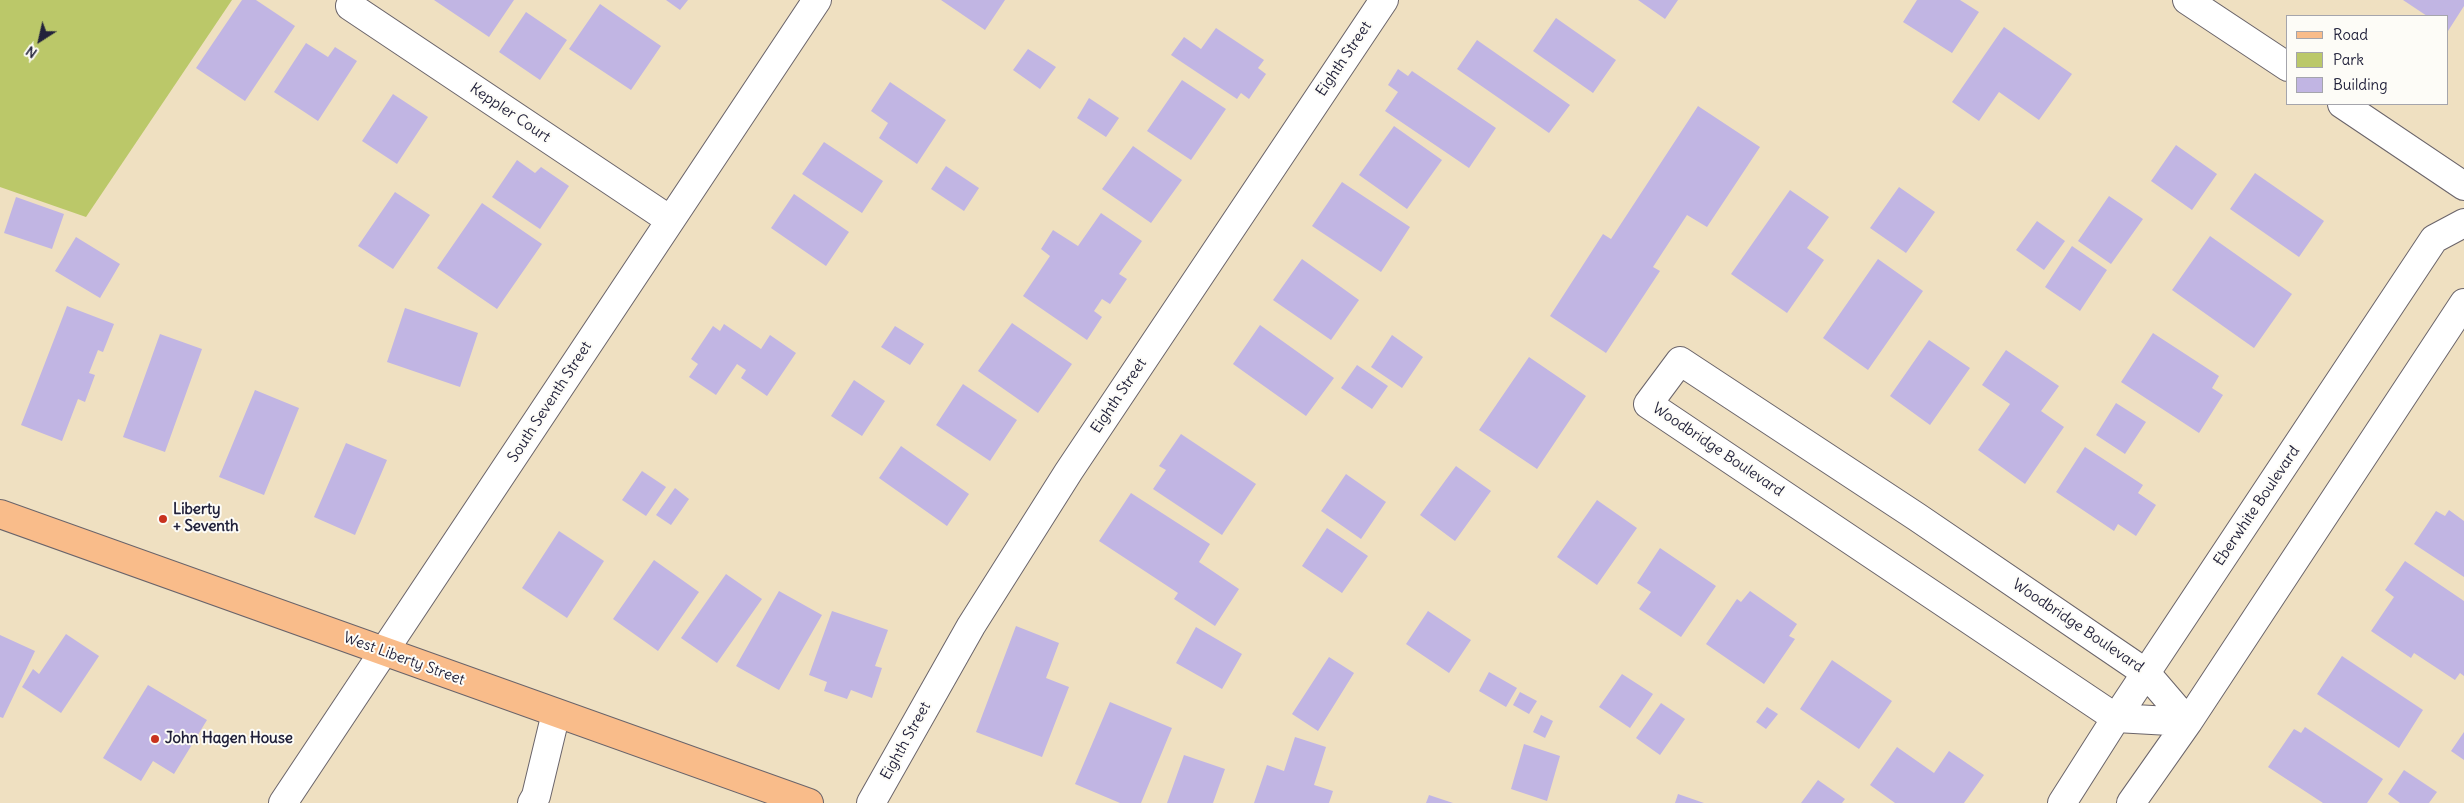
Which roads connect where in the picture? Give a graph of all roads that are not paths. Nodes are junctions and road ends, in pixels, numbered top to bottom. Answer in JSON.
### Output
{"nodes":[{"id":1,"x":817,"y":0,"type":"edge"},
{"id":2,"x":1384,"y":0,"type":"edge"},
{"id":3,"x":2187,"y":0,"type":"edge"},
{"id":4,"x":350,"y":6,"type":"dead end"},
{"id":5,"x":2286,"y":66,"type":"edge"},
{"id":6,"x":2343,"y":105,"type":"edge"},
{"id":7,"x":2464,"y":186,"type":"edge"},
{"id":8,"x":670,"y":220,"type":"junction"},
{"id":9,"x":2464,"y":223,"type":"edge"},
{"id":10,"x":2464,"y":304,"type":"edge"},
{"id":11,"x":0,"y":514,"type":"edge"},
{"id":12,"x":385,"y":652,"type":"junction"},
{"id":13,"x":2146,"y":672,"type":"junction"},
{"id":14,"x":556,"y":712,"type":"junction"},
{"id":15,"x":2116,"y":718,"type":"junction"},
{"id":16,"x":2188,"y":722,"type":"junction"},
{"id":17,"x":792,"y":800,"type":"edge"},
{"id":18,"x":283,"y":803,"type":"edge"},
{"id":19,"x":532,"y":803,"type":"edge"},
{"id":20,"x":871,"y":803,"type":"edge"},
{"id":21,"x":2062,"y":803,"type":"edge"},
{"id":22,"x":2131,"y":803,"type":"edge"}],
"edges":[{"from":1,"to":8,"type":"street","name":"South Seventh Street"},
{"from":2,"to":20,"type":"street","name":"Eighth Street"},
{"from":3,"to":5,"type":"street"},
{"from":4,"to":8,"type":"street","name":"Keppler Court"},
{"from":6,"to":7,"type":"street"},
{"from":8,"to":12,"type":"street","name":"South Seventh Street"},
{"from":9,"to":13,"type":"street","name":"Eberwhite Boulevard"},
{"from":10,"to":16,"type":"street"},
{"from":11,"to":12,"type":"main road","name":"West Liberty Street"},
{"from":12,"to":14,"type":"main road","name":"West Liberty Street"},
{"from":12,"to":18,"type":"street","name":"South Seventh Street"},
{"from":13,"to":15,"type":"street","name":"Eberwhite Boulevard"},
{"from":13,"to":15,"type":"street","name":"Woodbridge Boulevard"},
{"from":13,"to":16,"type":"street","name":"Woodbridge Boulevard"},
{"from":14,"to":17,"type":"main road","name":"West Liberty Street"},
{"from":14,"to":19,"type":"street"},
{"from":15,"to":16,"type":"street"},
{"from":15,"to":21,"type":"street","name":"Eberwhite Boulevard"},
{"from":16,"to":22,"type":"street"}]}
